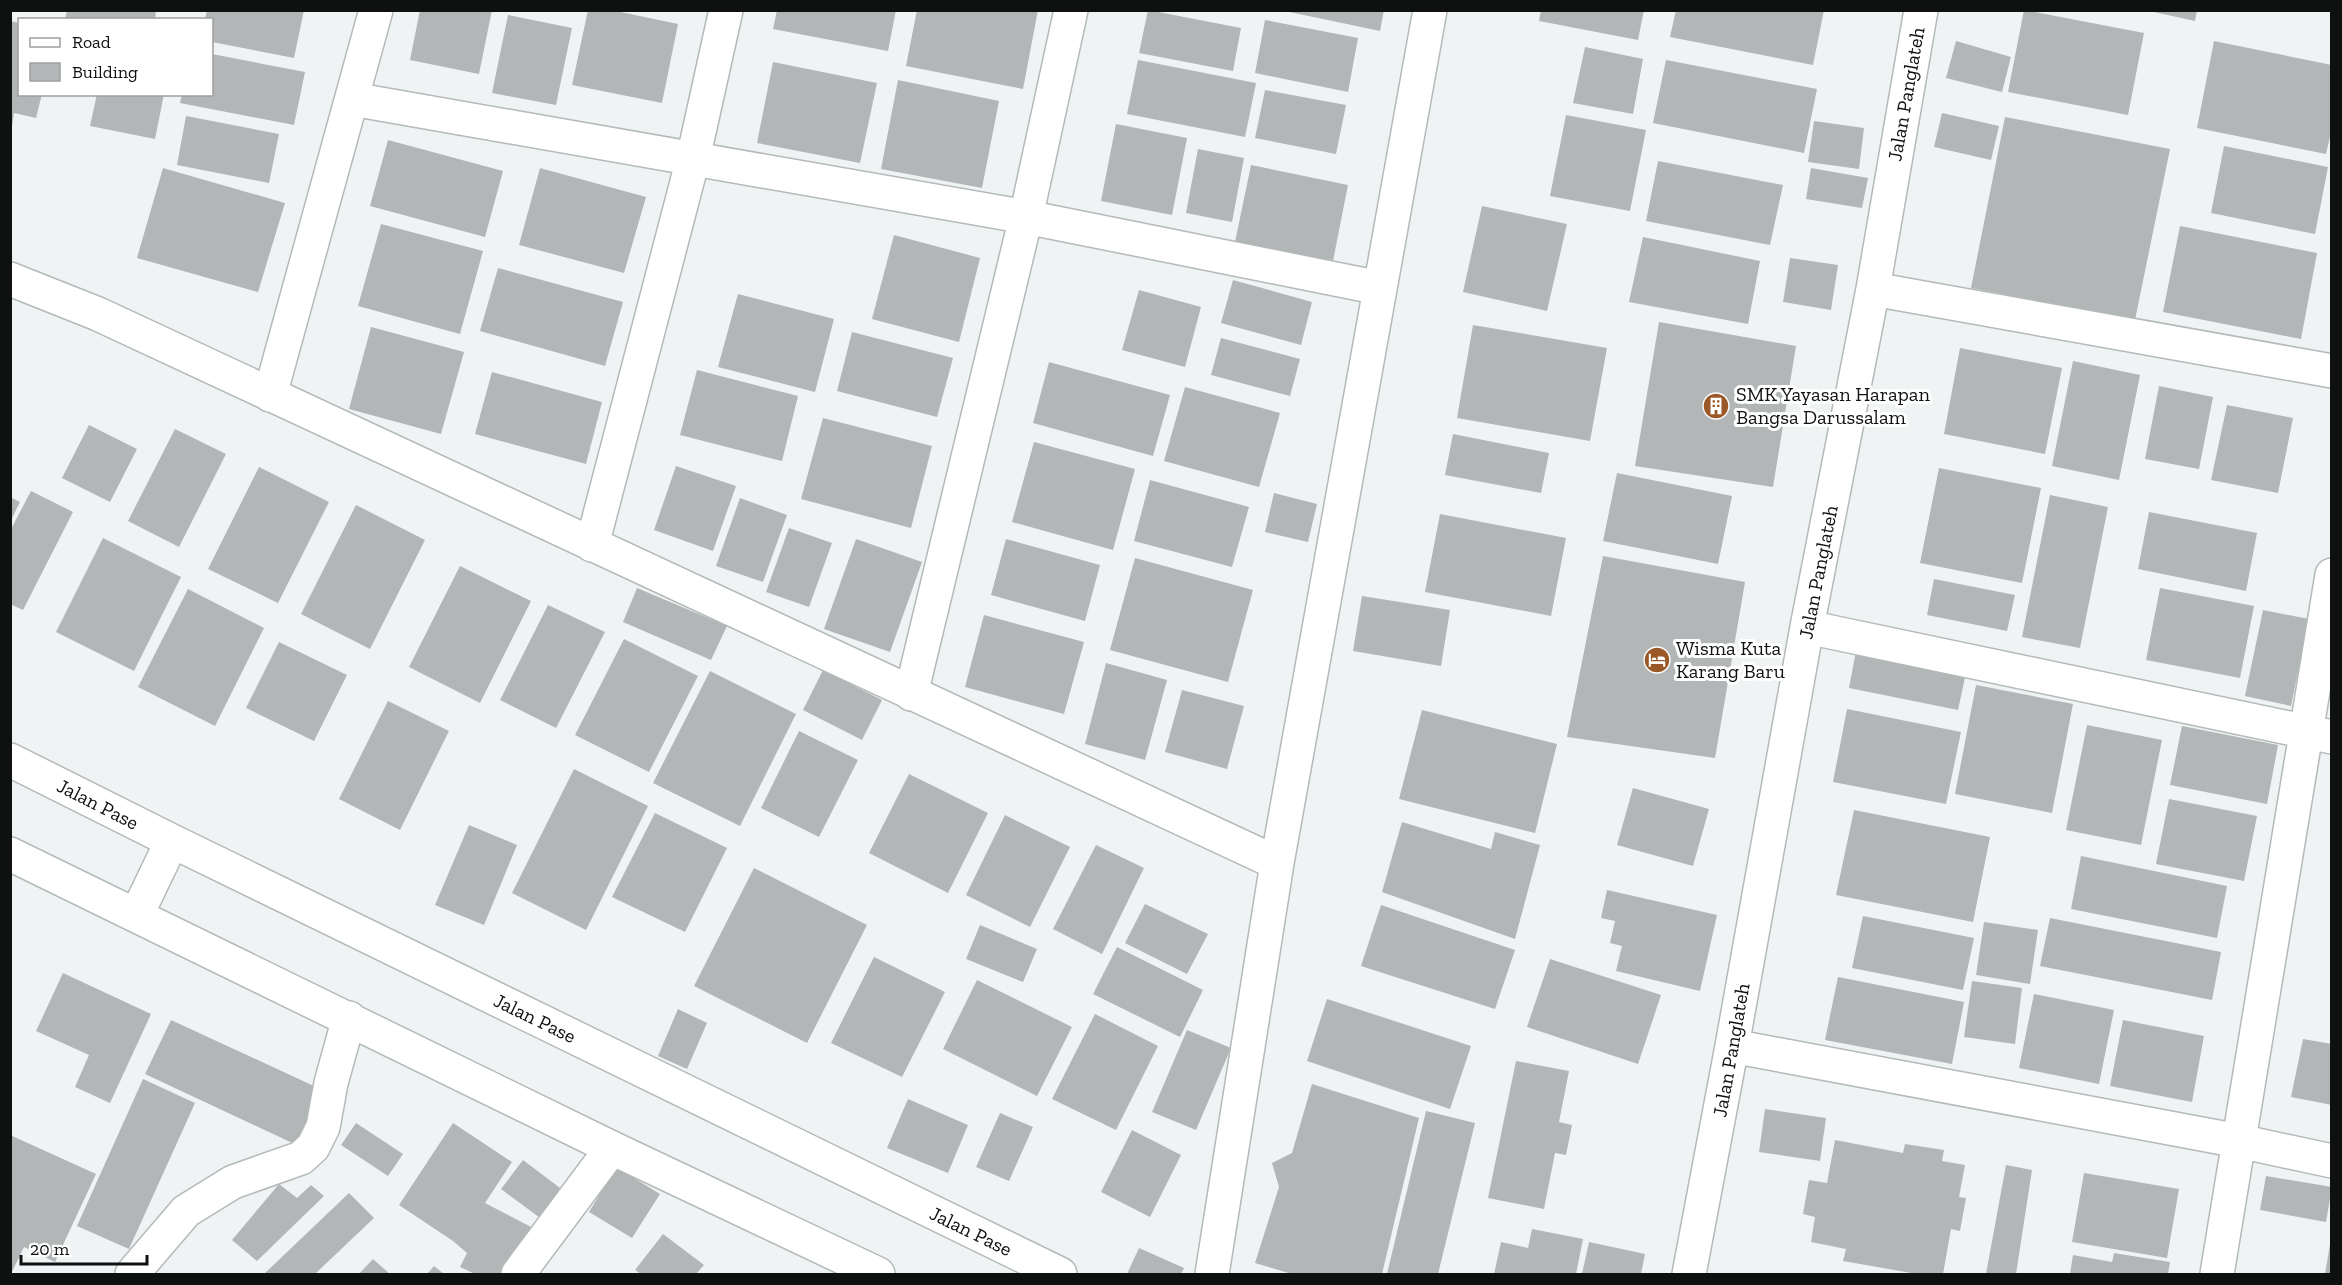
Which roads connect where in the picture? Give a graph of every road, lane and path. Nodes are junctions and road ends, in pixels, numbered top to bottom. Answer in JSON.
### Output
{"nodes":[{"id":1,"x":376,"y":10,"type":"edge"},
{"id":2,"x":726,"y":10,"type":"edge"},
{"id":3,"x":1071,"y":10,"type":"edge"},
{"id":4,"x":1430,"y":10,"type":"edge"},
{"id":5,"x":1921,"y":10,"type":"edge"},
{"id":6,"x":352,"y":99,"type":"junction"},
{"id":7,"x":693,"y":159,"type":"junction"},
{"id":8,"x":1026,"y":217,"type":"junction"},
{"id":9,"x":10,"y":279,"type":"edge"},
{"id":10,"x":1380,"y":288,"type":"junction"},
{"id":11,"x":1873,"y":289,"type":"junction"},
{"id":12,"x":2331,"y":372,"type":"edge"},
{"id":13,"x":270,"y":395,"type":"junction"},
{"id":14,"x":592,"y":545,"type":"junction"},
{"id":15,"x":2331,"y":575,"type":"edge"},
{"id":16,"x":1807,"y":627,"type":"junction"},
{"id":17,"x":2327,"y":627,"type":"edge"},
{"id":18,"x":911,"y":694,"type":"junction"},
{"id":19,"x":2318,"y":734,"type":"edge"},
{"id":20,"x":10,"y":760,"type":"edge"},
{"id":21,"x":172,"y":841,"type":"junction"},
{"id":22,"x":10,"y":854,"type":"edge"},
{"id":23,"x":1277,"y":863,"type":"junction"},
{"id":24,"x":137,"y":914,"type":"junction"},
{"id":25,"x":349,"y":1018,"type":"junction"},
{"id":26,"x":1732,"y":1046,"type":"junction"},
{"id":27,"x":2238,"y":1142,"type":"junction"},
{"id":28,"x":612,"y":1148,"type":"junction"},
{"id":29,"x":2331,"y":1161,"type":"edge"},
{"id":30,"x":132,"y":1275,"type":"edge"},
{"id":31,"x":518,"y":1275,"type":"edge"},
{"id":32,"x":878,"y":1275,"type":"edge"},
{"id":33,"x":1060,"y":1275,"type":"edge"},
{"id":34,"x":1212,"y":1275,"type":"edge"},
{"id":35,"x":1689,"y":1275,"type":"edge"},
{"id":36,"x":2217,"y":1275,"type":"edge"}],
"edges":[{"from":1,"to":6,"type":"street"},
{"from":2,"to":7,"type":"street"},
{"from":3,"to":8,"type":"street"},
{"from":4,"to":10,"type":"street"},
{"from":5,"to":11,"type":"street","name":"Jalan Panglateh"},
{"from":6,"to":7,"type":"street"},
{"from":6,"to":13,"type":"street"},
{"from":7,"to":8,"type":"street"},
{"from":7,"to":14,"type":"street"},
{"from":8,"to":10,"type":"street"},
{"from":8,"to":18,"type":"street"},
{"from":9,"to":13,"type":"street"},
{"from":10,"to":23,"type":"street"},
{"from":11,"to":12,"type":"street"},
{"from":11,"to":16,"type":"street","name":"Jalan Panglateh"},
{"from":13,"to":14,"type":"street"},
{"from":14,"to":18,"type":"street"},
{"from":15,"to":17,"type":"street"},
{"from":16,"to":19,"type":"street"},
{"from":16,"to":26,"type":"street","name":"Jalan Panglateh"},
{"from":17,"to":19,"type":"street"},
{"from":18,"to":23,"type":"street"},
{"from":19,"to":27,"type":"street"},
{"from":20,"to":21,"type":"street","name":"Jalan Pase"},
{"from":21,"to":24,"type":"street"},
{"from":21,"to":33,"type":"street","name":"Jalan Pase"},
{"from":22,"to":24,"type":"street"},
{"from":23,"to":34,"type":"street"},
{"from":24,"to":25,"type":"street"},
{"from":25,"to":28,"type":"street"},
{"from":25,"to":30,"type":"street"},
{"from":26,"to":27,"type":"street"},
{"from":26,"to":35,"type":"street","name":"Jalan Panglateh"},
{"from":27,"to":29,"type":"street"},
{"from":27,"to":36,"type":"street"},
{"from":28,"to":31,"type":"street"},
{"from":28,"to":32,"type":"street"}]}
